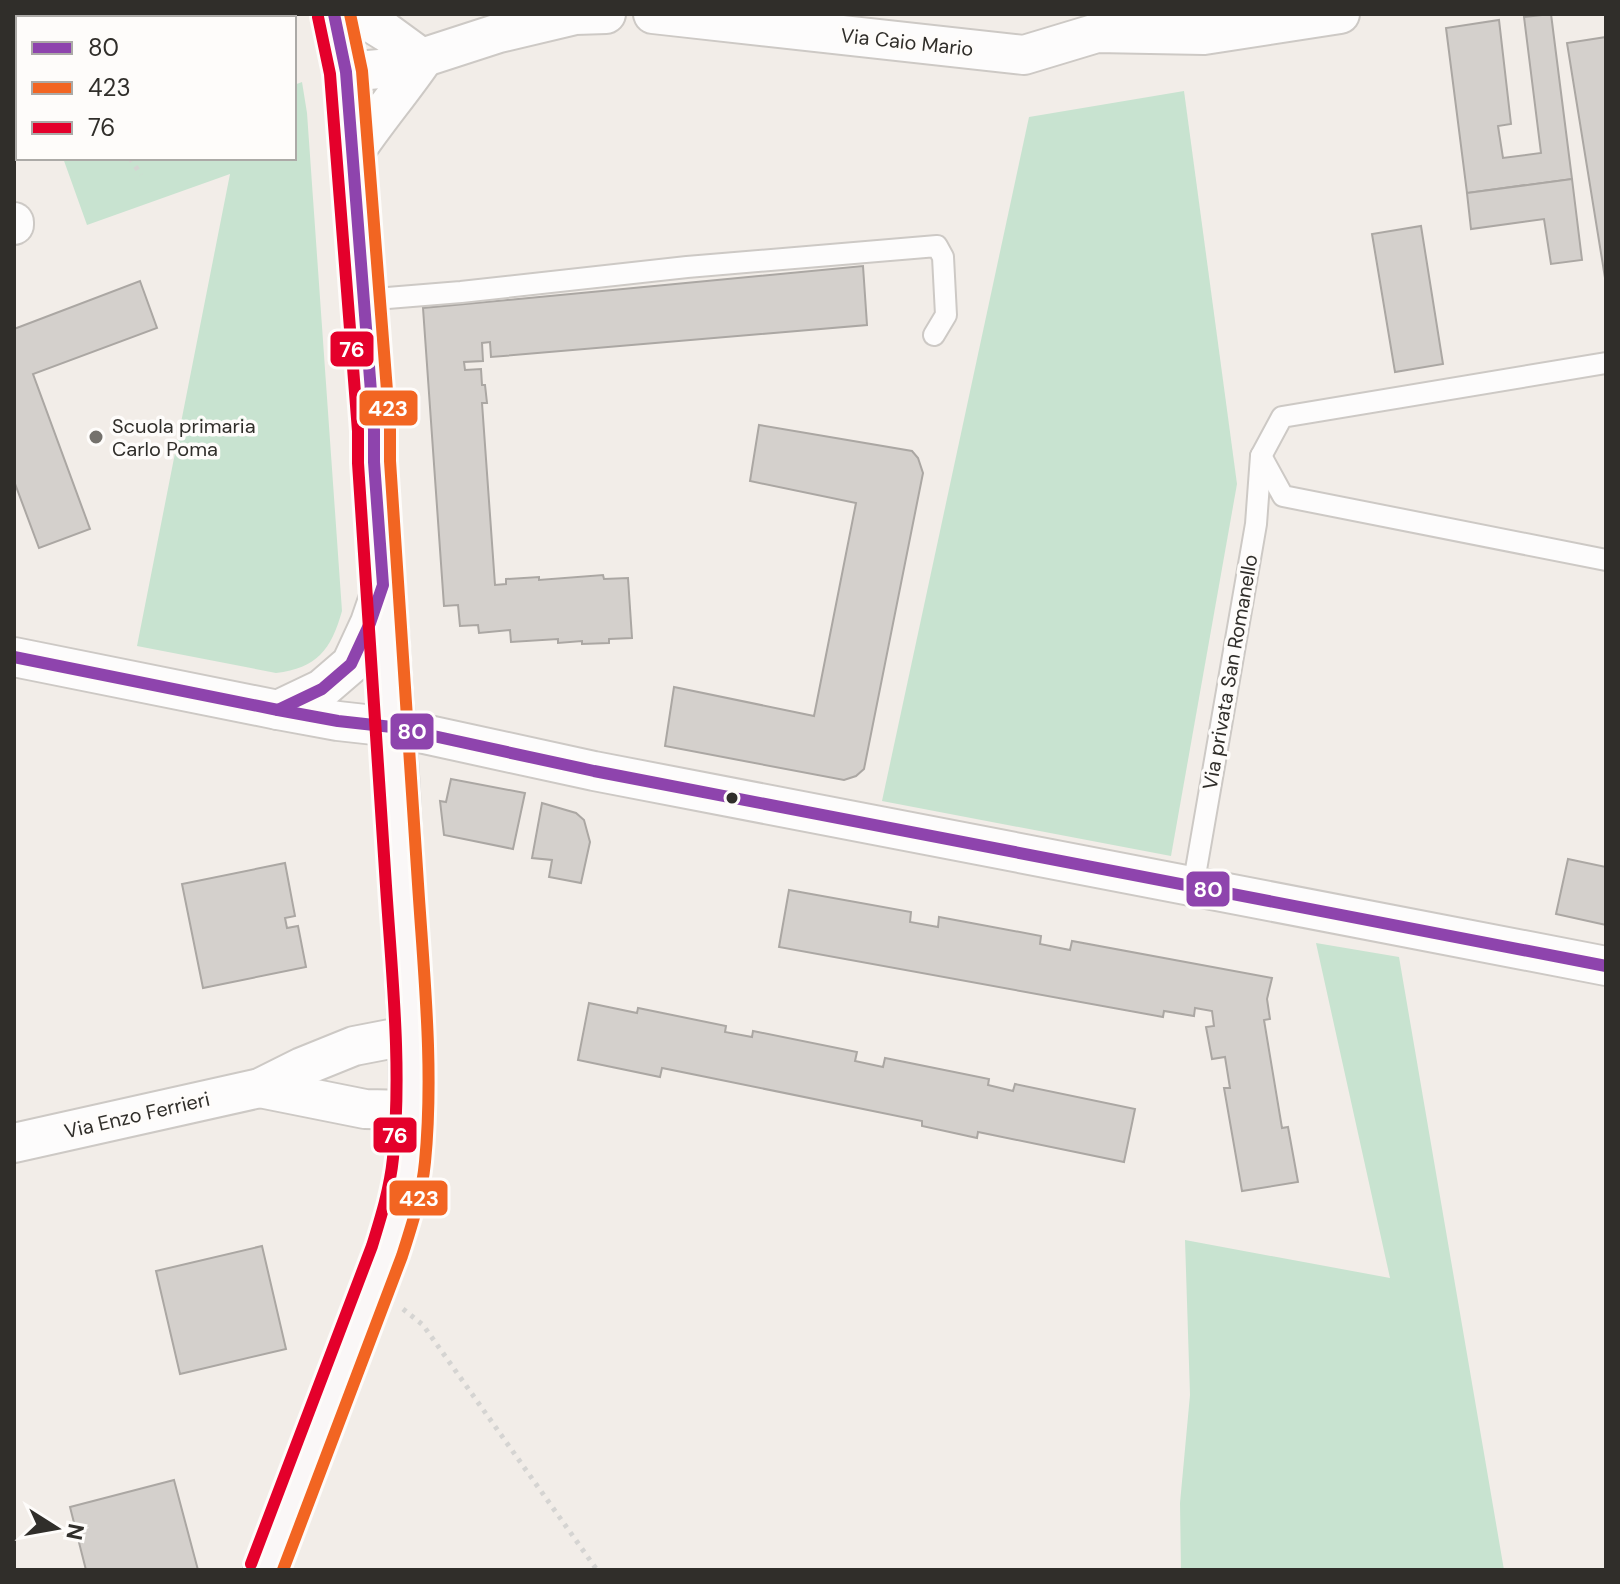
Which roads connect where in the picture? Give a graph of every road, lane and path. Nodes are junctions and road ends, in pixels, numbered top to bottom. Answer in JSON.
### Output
{"nodes":[{"id":1,"x":334,"y":14,"type":"edge"},
{"id":2,"x":357,"y":14,"type":"edge"},
{"id":3,"x":606,"y":14,"type":"edge"},
{"id":4,"x":653,"y":14,"type":"edge"},
{"id":5,"x":1340,"y":14,"type":"edge"},
{"id":6,"x":1109,"y":24,"type":"edge"},
{"id":7,"x":423,"y":59,"type":"junction"},
{"id":8,"x":346,"y":72,"type":"junction"},
{"id":9,"x":354,"y":153,"type":"junction"},
{"id":10,"x":131,"y":160,"type":"edge"},
{"id":11,"x":141,"y":175,"type":"dead end"},
{"id":12,"x":363,"y":300,"type":"junction"},
{"id":13,"x":934,"y":335,"type":"dead end"},
{"id":14,"x":1606,"y":363,"type":"edge"},
{"id":15,"x":1261,"y":456,"type":"junction"},
{"id":16,"x":1606,"y":560,"type":"edge"},
{"id":17,"x":383,"y":585,"type":"junction"},
{"id":18,"x":14,"y":657,"type":"edge"},
{"id":19,"x":278,"y":710,"type":"junction"},
{"id":20,"x":392,"y":727,"type":"junction"},
{"id":21,"x":1193,"y":887,"type":"junction"},
{"id":22,"x":1606,"y":966,"type":"edge"},
{"id":23,"x":411,"y":1035,"type":"junction"},
{"id":24,"x":260,"y":1088,"type":"junction"},
{"id":25,"x":412,"y":1110,"type":"junction"},
{"id":26,"x":14,"y":1143,"type":"edge"},
{"id":27,"x":374,"y":1285,"type":"junction"},
{"id":28,"x":266,"y":1570,"type":"edge"},
{"id":29,"x":597,"y":1570,"type":"edge"}],
"edges":[{"from":1,"to":8,"type":"street"},
{"from":2,"to":7,"type":"street"},
{"from":3,"to":7,"type":"street"},
{"from":4,"to":6,"type":"street","name":"Via Caio Mario"},
{"from":5,"to":6,"type":"street","name":"Via Caio Mario"},
{"from":7,"to":8,"type":"street"},
{"from":7,"to":9,"type":"street"},
{"from":8,"to":9,"type":"street"},
{"from":9,"to":12,"type":"street"},
{"from":10,"to":11,"type":"path"},
{"from":12,"to":13,"type":"lane"},
{"from":12,"to":17,"type":"street"},
{"from":14,"to":15,"type":"lane","name":"Via privata San Romanello"},
{"from":15,"to":16,"type":"lane"},
{"from":15,"to":21,"type":"lane","name":"Via privata San Romanello"},
{"from":17,"to":19,"type":"street"},
{"from":17,"to":20,"type":"street"},
{"from":18,"to":19,"type":"street"},
{"from":19,"to":20,"type":"street"},
{"from":20,"to":21,"type":"street"},
{"from":20,"to":23,"type":"street"},
{"from":21,"to":22,"type":"street"},
{"from":23,"to":24,"type":"street","name":"Via Enzo Ferrieri"},
{"from":23,"to":25,"type":"street"},
{"from":24,"to":25,"type":"street","name":"Via Enzo Ferrieri"},
{"from":24,"to":26,"type":"street","name":"Via Enzo Ferrieri"},
{"from":25,"to":27,"type":"street"},
{"from":27,"to":28,"type":"street"},
{"from":27,"to":29,"type":"path"}]}
